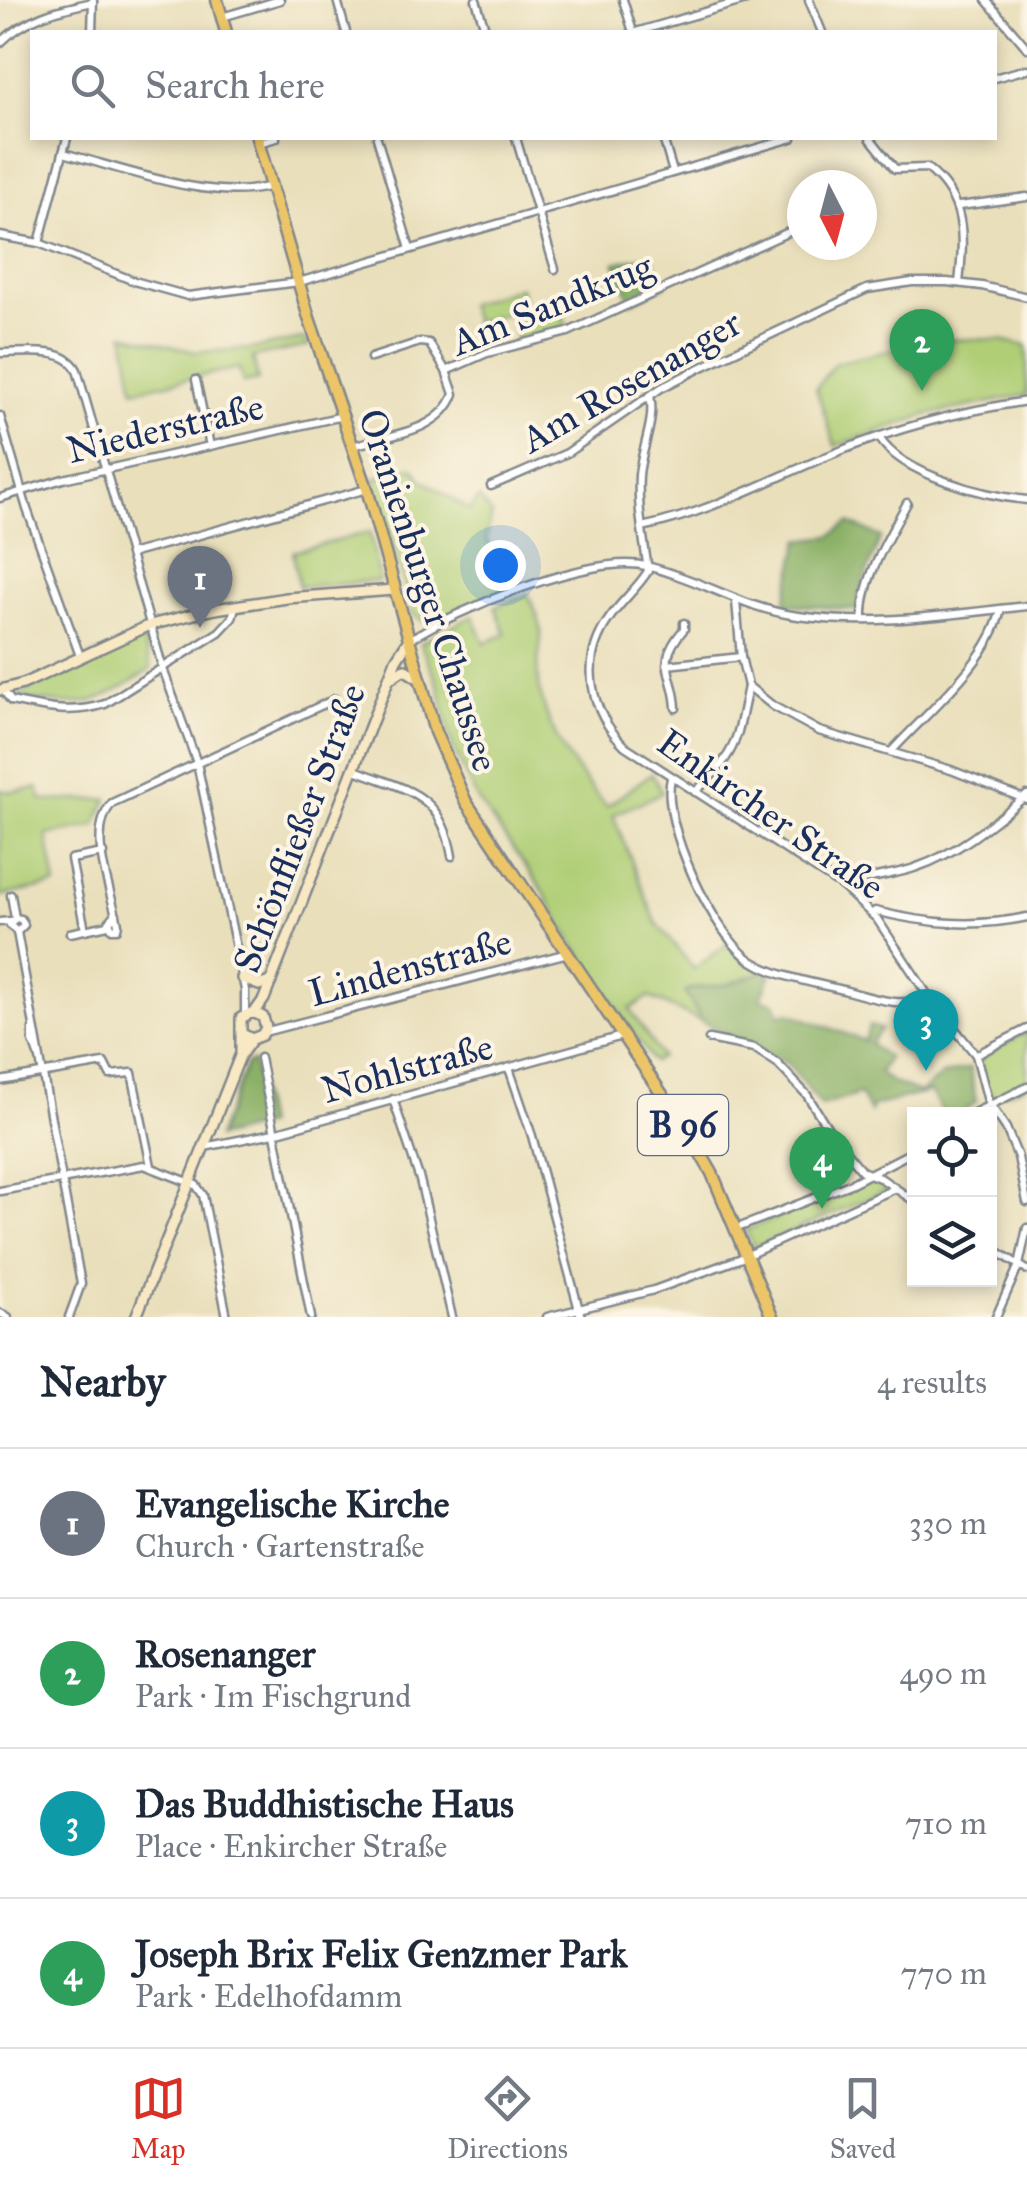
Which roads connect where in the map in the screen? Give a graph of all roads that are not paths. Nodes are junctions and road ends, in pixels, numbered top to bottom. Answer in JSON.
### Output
{"nodes":[{"id":1,"x":217,"y":0,"type":"edge"},
{"id":2,"x":280,"y":0,"type":"edge"},
{"id":3,"x":337,"y":0,"type":"edge"},
{"id":4,"x":476,"y":0,"type":"edge"},
{"id":5,"x":623,"y":0,"type":"edge"},
{"id":6,"x":746,"y":0,"type":"edge"},
{"id":7,"x":809,"y":0,"type":"edge"},
{"id":8,"x":986,"y":0,"type":"edge"},
{"id":9,"x":93,"y":1,"type":"edge"},
{"id":10,"x":222,"y":17,"type":"junction"},
{"id":11,"x":92,"y":30,"type":"edge"},
{"id":12,"x":225,"y":30,"type":"edge"},
{"id":13,"x":345,"y":30,"type":"edge"},
{"id":14,"x":485,"y":30,"type":"edge"},
{"id":15,"x":633,"y":30,"type":"edge"},
{"id":16,"x":641,"y":30,"type":"edge"},
{"id":17,"x":821,"y":30,"type":"edge"},
{"id":18,"x":0,"y":43,"type":"edge"},
{"id":19,"x":1027,"y":48,"type":"edge"},
{"id":20,"x":1027,"y":69,"type":"edge"},
{"id":21,"x":997,"y":77,"type":"edge"},
{"id":22,"x":66,"y":140,"type":"edge"},
{"id":23,"x":258,"y":140,"type":"edge"},
{"id":24,"x":378,"y":140,"type":"edge"},
{"id":25,"x":517,"y":140,"type":"edge"},
{"id":26,"x":664,"y":140,"type":"edge"},
{"id":27,"x":785,"y":140,"type":"edge"},
{"id":28,"x":872,"y":140,"type":"edge"},
{"id":29,"x":63,"y":153,"type":"junction"},
{"id":30,"x":673,"y":172,"type":"junction"},
{"id":31,"x":271,"y":186,"type":"junction"},
{"id":32,"x":1027,"y":197,"type":"edge"},
{"id":33,"x":958,"y":206,"type":"junction"},
{"id":34,"x":538,"y":212,"type":"junction"},
{"id":35,"x":787,"y":233,"type":"edge"},
{"id":36,"x":0,"y":236,"type":"edge"},
{"id":37,"x":40,"y":243,"type":"junction"},
{"id":38,"x":410,"y":249,"type":"junction"},
{"id":39,"x":555,"y":269,"type":"dead end"},
{"id":40,"x":299,"y":282,"type":"junction"},
{"id":41,"x":960,"y":283,"type":"junction"},
{"id":42,"x":1027,"y":297,"type":"edge"},
{"id":43,"x":0,"y":353,"type":"edge"},
{"id":44,"x":370,"y":358,"type":"dead end"},
{"id":45,"x":446,"y":372,"type":"junction"},
{"id":46,"x":196,"y":380,"type":"dead end"},
{"id":47,"x":650,"y":396,"type":"junction"},
{"id":48,"x":1027,"y":401,"type":"edge"},
{"id":49,"x":0,"y":416,"type":"edge"},
{"id":50,"x":343,"y":416,"type":"junction"},
{"id":51,"x":879,"y":437,"type":"junction"},
{"id":52,"x":210,"y":446,"type":"junction"},
{"id":53,"x":353,"y":446,"type":"junction"},
{"id":54,"x":106,"y":469,"type":"junction"},
{"id":55,"x":492,"y":486,"type":"dead end"},
{"id":56,"x":22,"y":489,"type":"junction"},
{"id":57,"x":367,"y":489,"type":"junction"},
{"id":58,"x":0,"y":498,"type":"edge"},
{"id":59,"x":1027,"y":500,"type":"edge"},
{"id":60,"x":907,"y":503,"type":"dead end"},
{"id":61,"x":642,"y":527,"type":"junction"},
{"id":62,"x":130,"y":554,"type":"junction"},
{"id":63,"x":648,"y":566,"type":"junction"},
{"id":64,"x":394,"y":590,"type":"junction"},
{"id":65,"x":736,"y":601,"type":"junction"},
{"id":66,"x":236,"y":606,"type":"junction"},
{"id":67,"x":1027,"y":606,"type":"edge"},
{"id":68,"x":1001,"y":608,"type":"junction"},
{"id":69,"x":863,"y":620,"type":"junction"},
{"id":70,"x":684,"y":623,"type":"dead end"},
{"id":71,"x":150,"y":624,"type":"junction"},
{"id":72,"x":408,"y":641,"type":"junction"},
{"id":73,"x":80,"y":656,"type":"junction"},
{"id":74,"x":741,"y":657,"type":"junction"},
{"id":75,"x":667,"y":665,"type":"junction"},
{"id":76,"x":163,"y":670,"type":"junction"},
{"id":77,"x":390,"y":678,"type":"junction"},
{"id":78,"x":418,"y":678,"type":"junction"},
{"id":79,"x":748,"y":686,"type":"junction"},
{"id":80,"x":1,"y":690,"type":"edge"},
{"id":81,"x":335,"y":700,"type":"dead end"},
{"id":82,"x":676,"y":708,"type":"dead end"},
{"id":83,"x":891,"y":752,"type":"junction"},
{"id":84,"x":197,"y":763,"type":"junction"},
{"id":85,"x":355,"y":770,"type":"junction"},
{"id":86,"x":671,"y":778,"type":"junction"},
{"id":87,"x":695,"y":792,"type":"junction"},
{"id":88,"x":1026,"y":798,"type":"edge"},
{"id":89,"x":103,"y":852,"type":"junction"},
{"id":90,"x":452,"y":856,"type":"dead end"},
{"id":91,"x":843,"y":887,"type":"junction"},
{"id":92,"x":10,"y":895,"type":"dead end"},
{"id":93,"x":872,"y":914,"type":"junction"},
{"id":94,"x":1027,"y":917,"type":"edge"},
{"id":95,"x":13,"y":920,"type":"junction"},
{"id":96,"x":0,"y":922,"type":"edge"},
{"id":97,"x":85,"y":930,"type":"junction"},
{"id":98,"x":70,"y":933,"type":"dead end"},
{"id":99,"x":568,"y":953,"type":"junction"},
{"id":100,"x":271,"y":982,"type":"junction"},
{"id":101,"x":244,"y":984,"type":"junction"},
{"id":102,"x":929,"y":996,"type":"junction"},
{"id":103,"x":254,"y":1014,"type":"junction"},
{"id":104,"x":1027,"y":1028,"type":"edge"},
{"id":105,"x":264,"y":1032,"type":"junction"},
{"id":106,"x":624,"y":1036,"type":"junction"},
{"id":107,"x":247,"y":1037,"type":"junction"},
{"id":108,"x":709,"y":1039,"type":"dead end"},
{"id":109,"x":976,"y":1055,"type":"junction"},
{"id":110,"x":260,"y":1058,"type":"dead end"},
{"id":111,"x":510,"y":1068,"type":"junction"},
{"id":112,"x":42,"y":1073,"type":"junction"},
{"id":113,"x":0,"y":1081,"type":"edge"},
{"id":114,"x":1027,"y":1087,"type":"edge"},
{"id":115,"x":393,"y":1099,"type":"junction"},
{"id":116,"x":990,"y":1105,"type":"junction"},
{"id":117,"x":986,"y":1107,"type":"edge"},
{"id":118,"x":274,"y":1132,"type":"junction"},
{"id":119,"x":204,"y":1147,"type":"junction"},
{"id":120,"x":907,"y":1155,"type":"edge"},
{"id":121,"x":151,"y":1168,"type":"junction"},
{"id":122,"x":868,"y":1176,"type":"junction"},
{"id":123,"x":62,"y":1180,"type":"junction"},
{"id":124,"x":190,"y":1182,"type":"junction"},
{"id":125,"x":894,"y":1189,"type":"junction"},
{"id":126,"x":0,"y":1191,"type":"edge"},
{"id":127,"x":907,"y":1197,"type":"edge"},
{"id":128,"x":1027,"y":1202,"type":"edge"},
{"id":129,"x":735,"y":1228,"type":"junction"},
{"id":130,"x":1027,"y":1228,"type":"edge"},
{"id":131,"x":997,"y":1251,"type":"edge"},
{"id":132,"x":746,"y":1256,"type":"junction"},
{"id":133,"x":1023,"y":1268,"type":"edge"},
{"id":134,"x":0,"y":1313,"type":"edge"},
{"id":135,"x":580,"y":1313,"type":"edge"},
{"id":136,"x":8,"y":1317,"type":"edge"},
{"id":137,"x":69,"y":1317,"type":"edge"},
{"id":138,"x":136,"y":1317,"type":"edge"},
{"id":139,"x":228,"y":1317,"type":"edge"},
{"id":140,"x":311,"y":1317,"type":"edge"},
{"id":141,"x":452,"y":1317,"type":"edge"},
{"id":142,"x":547,"y":1317,"type":"edge"},
{"id":143,"x":772,"y":1317,"type":"edge"},
{"id":144,"x":996,"y":1317,"type":"edge"}],
"edges":[{"from":1,"to":10,"type":"main road"},
{"from":2,"to":10,"type":"street"},
{"from":3,"to":13,"type":"street"},
{"from":4,"to":14,"type":"street"},
{"from":5,"to":15,"type":"street"},
{"from":6,"to":16,"type":"street"},
{"from":7,"to":17,"type":"street"},
{"from":8,"to":19,"type":"street"},
{"from":9,"to":11,"type":"street"},
{"from":9,"to":18,"type":"street"},
{"from":10,"to":12,"type":"main road"},
{"from":20,"to":21,"type":"street"},
{"from":22,"to":29,"type":"street"},
{"from":23,"to":31,"type":"main road","number":"B 96"},
{"from":24,"to":38,"type":"street"},
{"from":25,"to":34,"type":"street"},
{"from":26,"to":30,"type":"street"},
{"from":27,"to":30,"type":"street"},
{"from":28,"to":33,"type":"street"},
{"from":29,"to":31,"type":"street"},
{"from":29,"to":37,"type":"street"},
{"from":30,"to":34,"type":"street"},
{"from":31,"to":40,"type":"main road","number":"B 96"},
{"from":32,"to":33,"type":"street"},
{"from":33,"to":41,"type":"street"},
{"from":34,"to":38,"type":"street"},
{"from":34,"to":39,"type":"street"},
{"from":35,"to":45,"type":"street","name":"Am Sandkrug"},
{"from":36,"to":37,"type":"street"},
{"from":37,"to":40,"type":"street"},
{"from":38,"to":40,"type":"street"},
{"from":40,"to":50,"type":"main road","name":"Oranienburger Chaussee","number":"B 96"},
{"from":41,"to":42,"type":"street","name":"Am Rosenanger"},
{"from":41,"to":47,"type":"street","name":"Am Rosenanger"},
{"from":43,"to":54,"type":"street"},
{"from":44,"to":45,"type":"street"},
{"from":45,"to":53,"type":"street","name":"Am Sandkrug"},
{"from":46,"to":52,"type":"street"},
{"from":47,"to":55,"type":"street","name":"Am Rosenanger"},
{"from":47,"to":61,"type":"street"},
{"from":48,"to":51,"type":"street"},
{"from":49,"to":56,"type":"street"},
{"from":50,"to":52,"type":"street","name":"Niederstraße"},
{"from":50,"to":53,"type":"main road","name":"Oranienburger Chaussee","number":"B 96"},
{"from":51,"to":59,"type":"street"},
{"from":51,"to":61,"type":"street"},
{"from":52,"to":54,"type":"street","name":"Niederstraße"},
{"from":53,"to":57,"type":"main road","name":"Oranienburger Chaussee","number":"B 96"},
{"from":54,"to":56,"type":"street","name":"Niederstraße"},
{"from":54,"to":62,"type":"street"},
{"from":56,"to":58,"type":"street","name":"Niederstraße"},
{"from":56,"to":73,"type":"street"},
{"from":57,"to":62,"type":"street"},
{"from":57,"to":64,"type":"main road","name":"Oranienburger Chaussee","number":"B 96"},
{"from":60,"to":69,"type":"street"},
{"from":61,"to":63,"type":"street"},
{"from":62,"to":71,"type":"street"},
{"from":63,"to":65,"type":"street"},
{"from":63,"to":72,"type":"street"},
{"from":63,"to":86,"type":"street","name":"Enkircher Straße"},
{"from":64,"to":66,"type":"main road"},
{"from":64,"to":72,"type":"main road","name":"Oranienburger Chaussee","number":"B 96"},
{"from":65,"to":69,"type":"street"},
{"from":65,"to":74,"type":"street"},
{"from":66,"to":71,"type":"main road"},
{"from":66,"to":76,"type":"street"},
{"from":67,"to":68,"type":"street"},
{"from":68,"to":69,"type":"street"},
{"from":68,"to":83,"type":"street"},
{"from":70,"to":75,"type":"street"},
{"from":71,"to":73,"type":"main road"},
{"from":71,"to":76,"type":"street"},
{"from":72,"to":77,"type":"main road","name":"Schönfließer Straße"},
{"from":72,"to":78,"type":"main road","name":"Oranienburger Chaussee","number":"B 96"},
{"from":73,"to":80,"type":"main road"},
{"from":74,"to":75,"type":"street"},
{"from":74,"to":79,"type":"street"},
{"from":75,"to":82,"type":"street"},
{"from":76,"to":80,"type":"street"},
{"from":76,"to":84,"type":"street"},
{"from":77,"to":78,"type":"main road","name":"Schönfließer Straße"},
{"from":77,"to":85,"type":"main road","name":"Schönfließer Straße"},
{"from":78,"to":99,"type":"main road","name":"Oranienburger Chaussee","number":"B 96"},
{"from":79,"to":83,"type":"street"},
{"from":79,"to":87,"type":"street"},
{"from":81,"to":84,"type":"street"},
{"from":83,"to":88,"type":"street"},
{"from":84,"to":89,"type":"street"},
{"from":84,"to":101,"type":"street"},
{"from":85,"to":90,"type":"street"},
{"from":85,"to":100,"type":"main road","name":"Schönfließer Straße"},
{"from":86,"to":87,"type":"street","name":"Enkircher Straße"},
{"from":86,"to":102,"type":"street"},
{"from":87,"to":91,"type":"street","name":"Enkircher Straße"},
{"from":88,"to":91,"type":"street"},
{"from":89,"to":97,"type":"street"},
{"from":89,"to":97,"type":"street"},
{"from":91,"to":93,"type":"street","name":"Enkircher Straße"},
{"from":92,"to":95,"type":"street"},
{"from":93,"to":94,"type":"street"},
{"from":93,"to":102,"type":"street","name":"Enkircher Straße"},
{"from":95,"to":96,"type":"street"},
{"from":95,"to":112,"type":"street"},
{"from":97,"to":98,"type":"street"},
{"from":99,"to":105,"type":"street","name":"Lindenstraße"},
{"from":99,"to":106,"type":"main road","name":"Oranienburger Chaussee","number":"B 96"},
{"from":100,"to":101,"type":"main road"},
{"from":100,"to":103,"type":"main road","name":"Schönfließer Straße"},
{"from":101,"to":103,"type":"street"},
{"from":102,"to":109,"type":"street","name":"Enkircher Straße"},
{"from":103,"to":105,"type":"main road"},
{"from":103,"to":107,"type":"main road"},
{"from":104,"to":109,"type":"street"},
{"from":105,"to":107,"type":"main road"},
{"from":106,"to":111,"type":"street","name":"Nohlstraße"},
{"from":106,"to":129,"type":"main road","name":"Oranienburger Chaussee","number":"B 96"},
{"from":107,"to":119,"type":"main road"},
{"from":108,"to":122,"type":"street"},
{"from":109,"to":116,"type":"street","name":"Enkircher Straße"},
{"from":110,"to":118,"type":"street"},
{"from":111,"to":115,"type":"street","name":"Nohlstraße"},
{"from":111,"to":135,"type":"street"},
{"from":112,"to":113,"type":"street"},
{"from":112,"to":121,"type":"street"},
{"from":112,"to":123,"type":"street"},
{"from":114,"to":116,"type":"street"},
{"from":115,"to":118,"type":"street","name":"Nohlstraße"},
{"from":115,"to":141,"type":"street"},
{"from":116,"to":117,"type":"street"},
{"from":116,"to":128,"type":"street","name":"Enkircher Straße"},
{"from":118,"to":119,"type":"street","name":"Nohlstraße"},
{"from":118,"to":140,"type":"street"},
{"from":119,"to":124,"type":"main road"},
{"from":120,"to":122,"type":"street"},
{"from":121,"to":123,"type":"street"},
{"from":121,"to":124,"type":"street"},
{"from":122,"to":125,"type":"street"},
{"from":122,"to":129,"type":"street"},
{"from":123,"to":126,"type":"street"},
{"from":123,"to":137,"type":"street"},
{"from":124,"to":138,"type":"main road"},
{"from":124,"to":139,"type":"street"},
{"from":125,"to":127,"type":"street"},
{"from":125,"to":132,"type":"street"},
{"from":129,"to":132,"type":"main road","name":"Oranienburger Chaussee","number":"B 96"},
{"from":130,"to":133,"type":"street"},
{"from":131,"to":133,"type":"street"},
{"from":132,"to":135,"type":"street"},
{"from":132,"to":143,"type":"main road","name":"Oranienburger Chaussee","number":"B 96"},
{"from":133,"to":144,"type":"street"},
{"from":134,"to":136,"type":"street"},
{"from":135,"to":142,"type":"street"}]}
